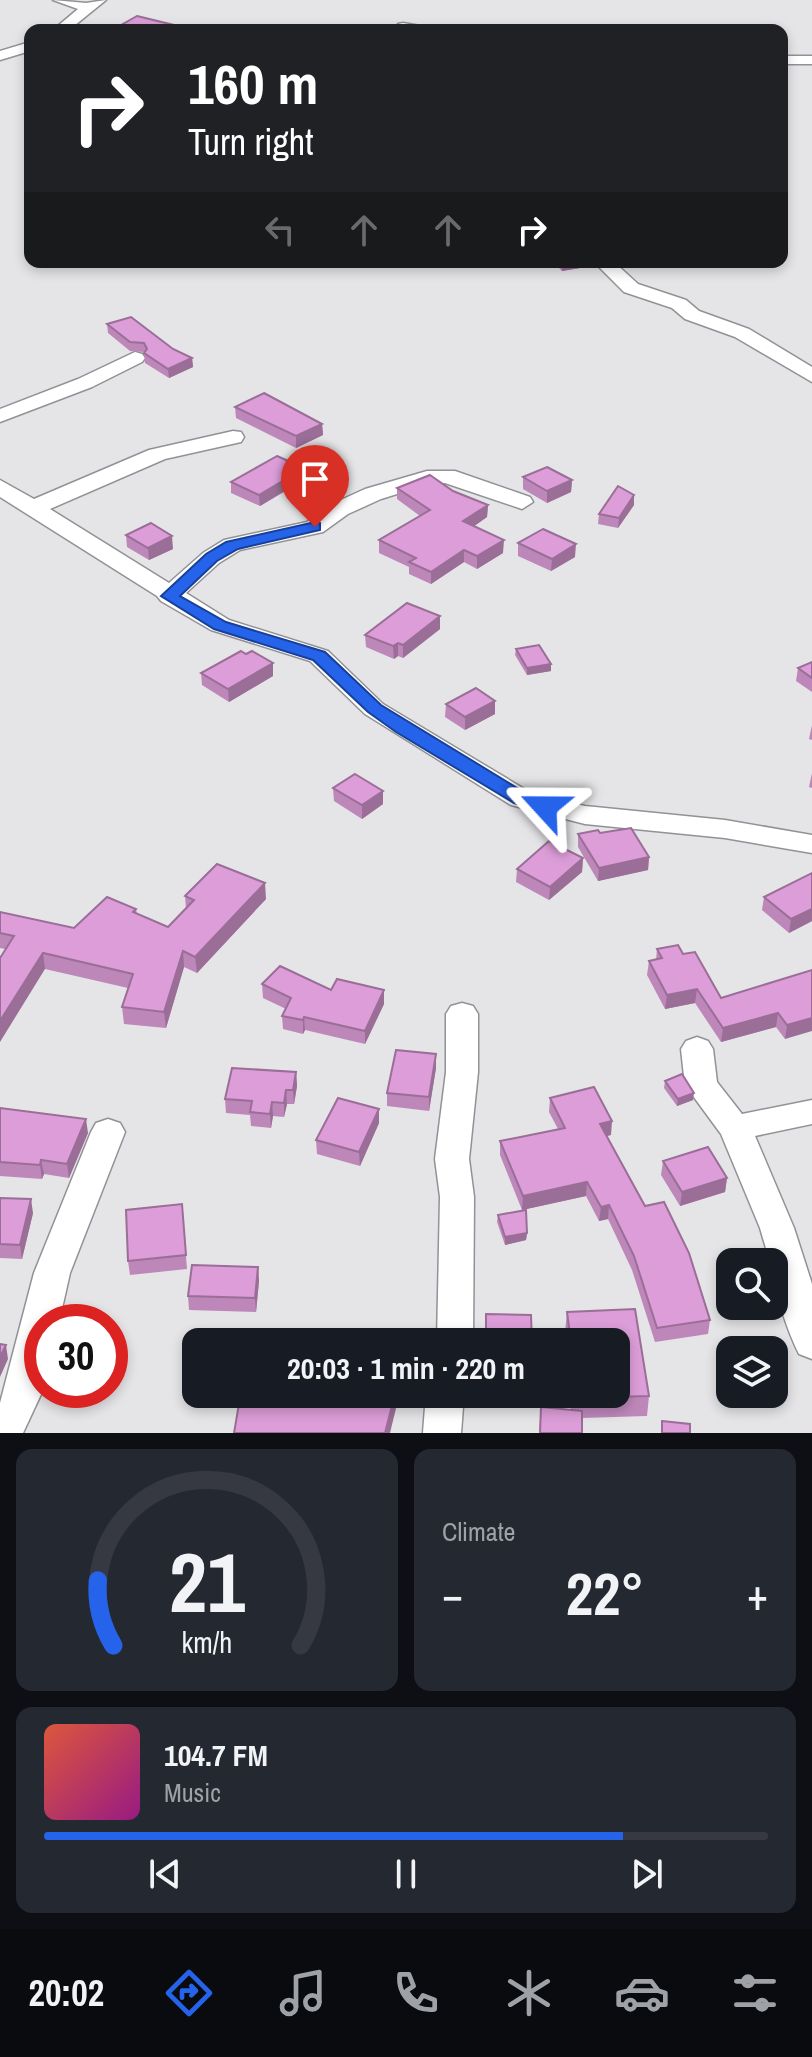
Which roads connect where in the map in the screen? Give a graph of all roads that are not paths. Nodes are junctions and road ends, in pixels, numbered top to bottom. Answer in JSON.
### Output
{"nodes":[{"id":1,"x":60,"y":0,"type":"edge"},
{"id":2,"x":90,"y":8,"type":"edge"},
{"id":3,"x":103,"y":23,"type":"edge"},
{"id":4,"x":68,"y":24,"type":"edge"},
{"id":5,"x":24,"y":48,"type":"edge"},
{"id":6,"x":0,"y":56,"type":"edge"},
{"id":7,"x":788,"y":60,"type":"edge"},
{"id":8,"x":812,"y":60,"type":"edge"},
{"id":9,"x":609,"y":268,"type":"edge"},
{"id":10,"x":135,"y":358,"type":"dead end"},
{"id":11,"x":812,"y":376,"type":"edge"},
{"id":12,"x":0,"y":416,"type":"edge"},
{"id":13,"x":233,"y":437,"type":"dead end"},
{"id":14,"x":0,"y":487,"type":"edge"},
{"id":15,"x":522,"y":502,"type":"dead end"},
{"id":16,"x":33,"y":508,"type":"junction"},
{"id":17,"x":169,"y":596,"type":"junction"},
{"id":18,"x":812,"y":844,"type":"edge"},
{"id":19,"x":462,"y":1014,"type":"dead end"},
{"id":20,"x":697,"y":1049,"type":"dead end"},
{"id":21,"x":812,"y":1112,"type":"edge"},
{"id":22,"x":735,"y":1128,"type":"junction"},
{"id":23,"x":108,"y":1132,"type":"dead end"},
{"id":24,"x":809,"y":1323,"type":"edge"},
{"id":25,"x":455,"y":1328,"type":"edge"},
{"id":26,"x":444,"y":1408,"type":"edge"},
{"id":27,"x":3,"y":1433,"type":"edge"},
{"id":28,"x":442,"y":1433,"type":"edge"}],
"edges":[{"from":1,"to":2,"type":"street"},
{"from":2,"to":3,"type":"street"},
{"from":2,"to":4,"type":"street"},
{"from":5,"to":6,"type":"street"},
{"from":7,"to":8,"type":"street"},
{"from":9,"to":11,"type":"street"},
{"from":10,"to":12,"type":"street"},
{"from":13,"to":16,"type":"street"},
{"from":14,"to":16,"type":"street"},
{"from":15,"to":17,"type":"street"},
{"from":16,"to":17,"type":"street"},
{"from":17,"to":18,"type":"street"},
{"from":19,"to":25,"type":"street"},
{"from":20,"to":22,"type":"street"},
{"from":21,"to":22,"type":"street"},
{"from":22,"to":24,"type":"street"},
{"from":23,"to":27,"type":"street"},
{"from":26,"to":28,"type":"street"}]}
